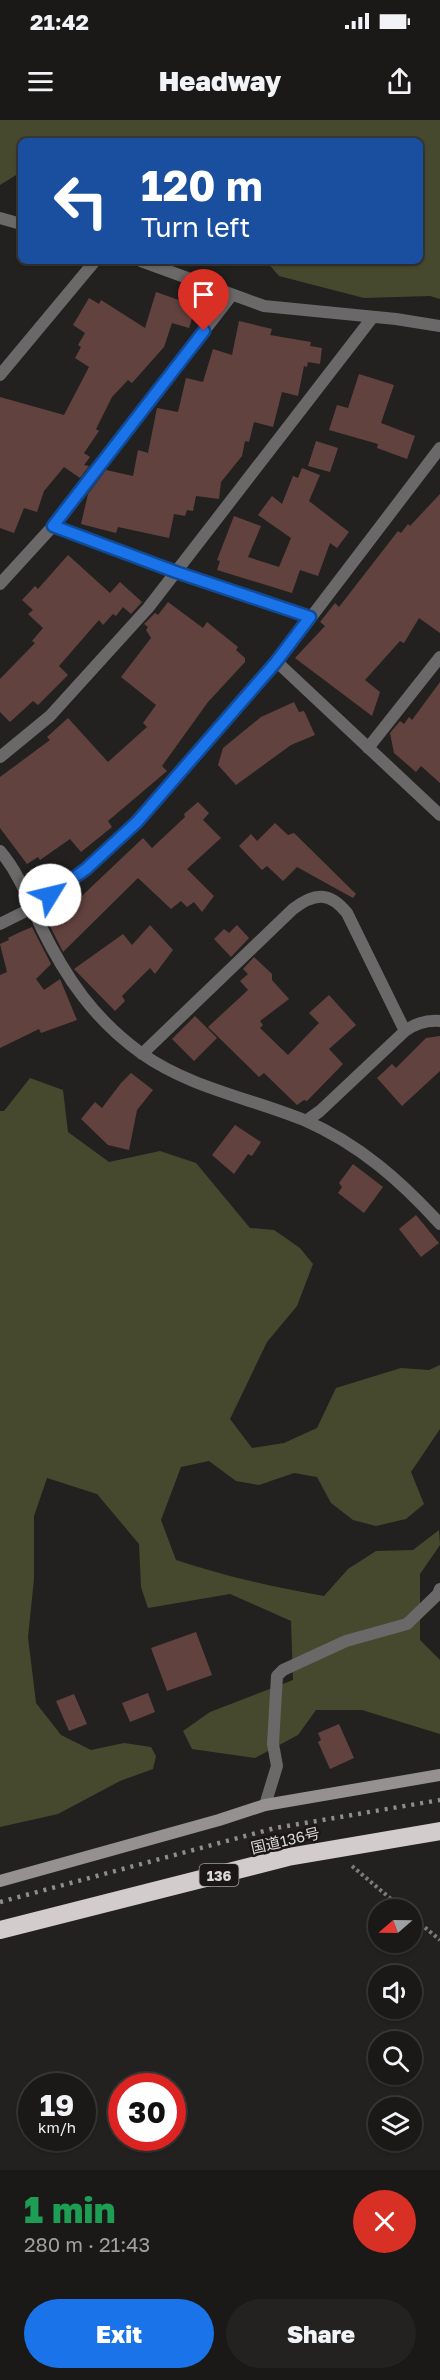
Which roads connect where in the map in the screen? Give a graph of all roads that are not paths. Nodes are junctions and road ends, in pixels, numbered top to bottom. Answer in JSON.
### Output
{"nodes":[{"id":1,"x":0,"y":218,"type":"edge"},
{"id":2,"x":18,"y":223,"type":"edge"},
{"id":3,"x":92,"y":264,"type":"edge"},
{"id":4,"x":149,"y":264,"type":"edge"},
{"id":5,"x":231,"y":296,"type":"junction"},
{"id":6,"x":372,"y":318,"type":"junction"},
{"id":7,"x":440,"y":326,"type":"edge"},
{"id":8,"x":0,"y":375,"type":"edge"},
{"id":9,"x":440,"y":448,"type":"edge"},
{"id":10,"x":53,"y":526,"type":"junction"},
{"id":11,"x":176,"y":572,"type":"junction"},
{"id":12,"x":0,"y":584,"type":"edge"},
{"id":13,"x":310,"y":617,"type":"junction"},
{"id":14,"x":440,"y":657,"type":"edge"},
{"id":15,"x":276,"y":662,"type":"junction"},
{"id":16,"x":368,"y":748,"type":"junction"},
{"id":17,"x":0,"y":757,"type":"edge"},
{"id":18,"x":440,"y":815,"type":"edge"},
{"id":19,"x":0,"y":851,"type":"edge"},
{"id":20,"x":32,"y":908,"type":"junction"},
{"id":21,"x":0,"y":924,"type":"edge"},
{"id":22,"x":440,"y":1021,"type":"edge"},
{"id":23,"x":405,"y":1031,"type":"junction"},
{"id":24,"x":142,"y":1054,"type":"junction"},
{"id":25,"x":306,"y":1121,"type":"junction"},
{"id":26,"x":440,"y":1224,"type":"edge"},
{"id":27,"x":440,"y":1589,"type":"edge"},
{"id":28,"x":440,"y":1775,"type":"edge"},
{"id":29,"x":265,"y":1805,"type":"junction"},
{"id":30,"x":440,"y":1831,"type":"edge"},
{"id":31,"x":0,"y":1881,"type":"edge"},
{"id":32,"x":0,"y":1930,"type":"edge"}],
"edges":[{"from":1,"to":2,"type":"street"},
{"from":3,"to":8,"type":"street"},
{"from":4,"to":5,"type":"street"},
{"from":5,"to":6,"type":"street"},
{"from":5,"to":10,"type":"street"},
{"from":6,"to":7,"type":"street"},
{"from":6,"to":11,"type":"street"},
{"from":9,"to":13,"type":"street"},
{"from":10,"to":11,"type":"street"},
{"from":10,"to":12,"type":"street"},
{"from":11,"to":13,"type":"street"},
{"from":11,"to":17,"type":"street"},
{"from":13,"to":15,"type":"street"},
{"from":14,"to":16,"type":"street"},
{"from":15,"to":16,"type":"street"},
{"from":15,"to":20,"type":"street"},
{"from":16,"to":18,"type":"street"},
{"from":19,"to":20,"type":"street"},
{"from":20,"to":21,"type":"street"},
{"from":20,"to":24,"type":"street"},
{"from":22,"to":23,"type":"street"},
{"from":23,"to":24,"type":"street"},
{"from":23,"to":25,"type":"street"},
{"from":24,"to":25,"type":"street"},
{"from":25,"to":26,"type":"street"},
{"from":27,"to":29,"type":"street"},
{"from":28,"to":29,"type":"street"},
{"from":29,"to":31,"type":"street"},
{"from":30,"to":32,"type":"highway","name":"国道136号","number":"136"}]}
